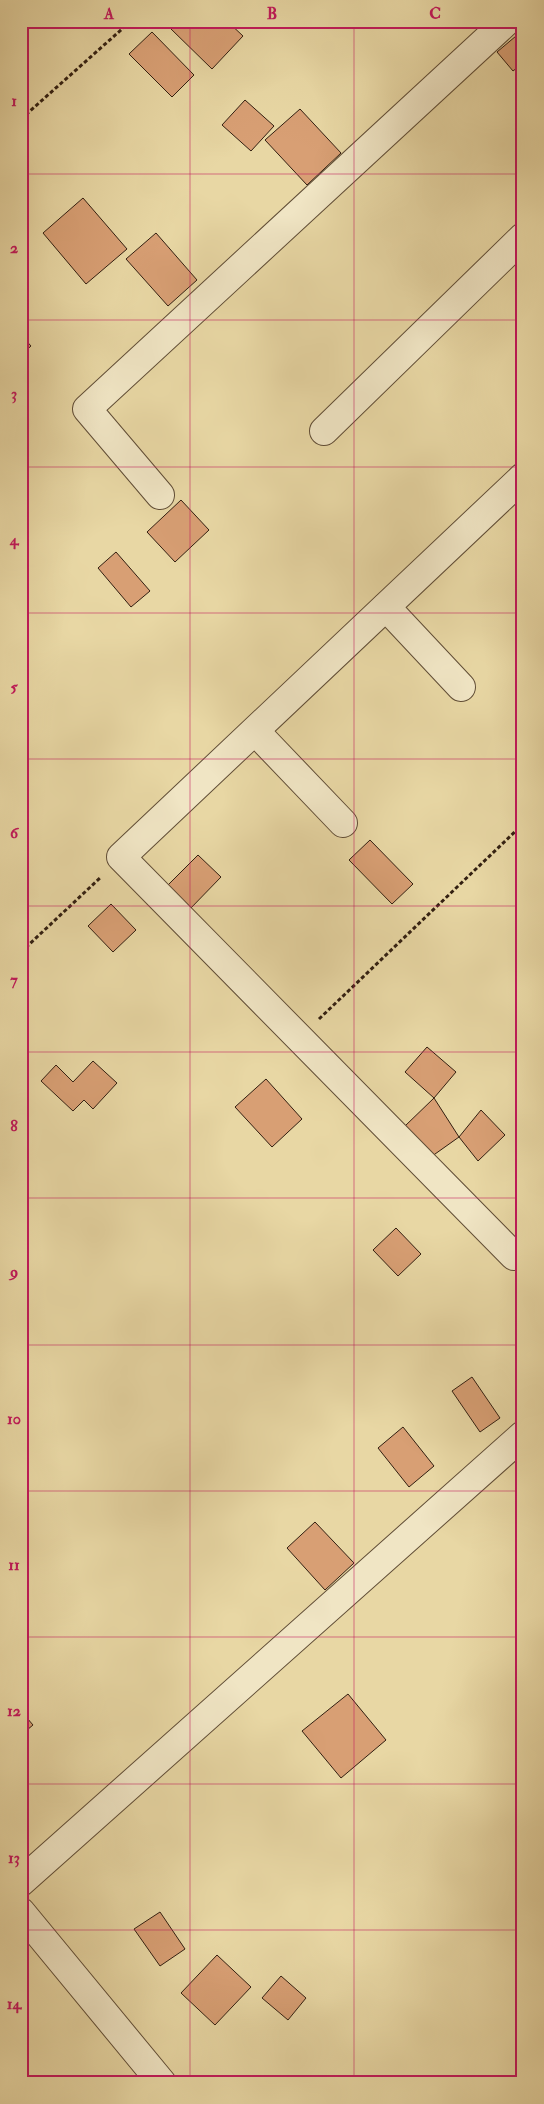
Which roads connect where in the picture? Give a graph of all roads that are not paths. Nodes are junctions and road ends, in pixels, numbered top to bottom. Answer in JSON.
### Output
{"nodes":[{"id":1,"x":507,"y":21,"type":"edge"},
{"id":2,"x":523,"y":237,"type":"edge"},
{"id":3,"x":324,"y":432,"type":"dead end"},
{"id":4,"x":521,"y":483,"type":"edge"},
{"id":5,"x":160,"y":495,"type":"dead end"},
{"id":6,"x":386,"y":607,"type":"junction"},
{"id":7,"x":461,"y":687,"type":"dead end"},
{"id":8,"x":255,"y":731,"type":"junction"},
{"id":9,"x":343,"y":823,"type":"dead end"},
{"id":10,"x":514,"y":1256,"type":"dead end"},
{"id":11,"x":523,"y":1435,"type":"edge"},
{"id":12,"x":21,"y":1882,"type":"edge"},
{"id":13,"x":21,"y":1912,"type":"edge"},
{"id":14,"x":162,"y":2083,"type":"edge"}],
"edges":[{"from":1,"to":5,"type":"street"},
{"from":2,"to":3,"type":"street"},
{"from":4,"to":6,"type":"street"},
{"from":6,"to":7,"type":"street"},
{"from":6,"to":8,"type":"street"},
{"from":8,"to":9,"type":"street"},
{"from":8,"to":10,"type":"street"},
{"from":11,"to":12,"type":"street"},
{"from":13,"to":14,"type":"street"}]}
